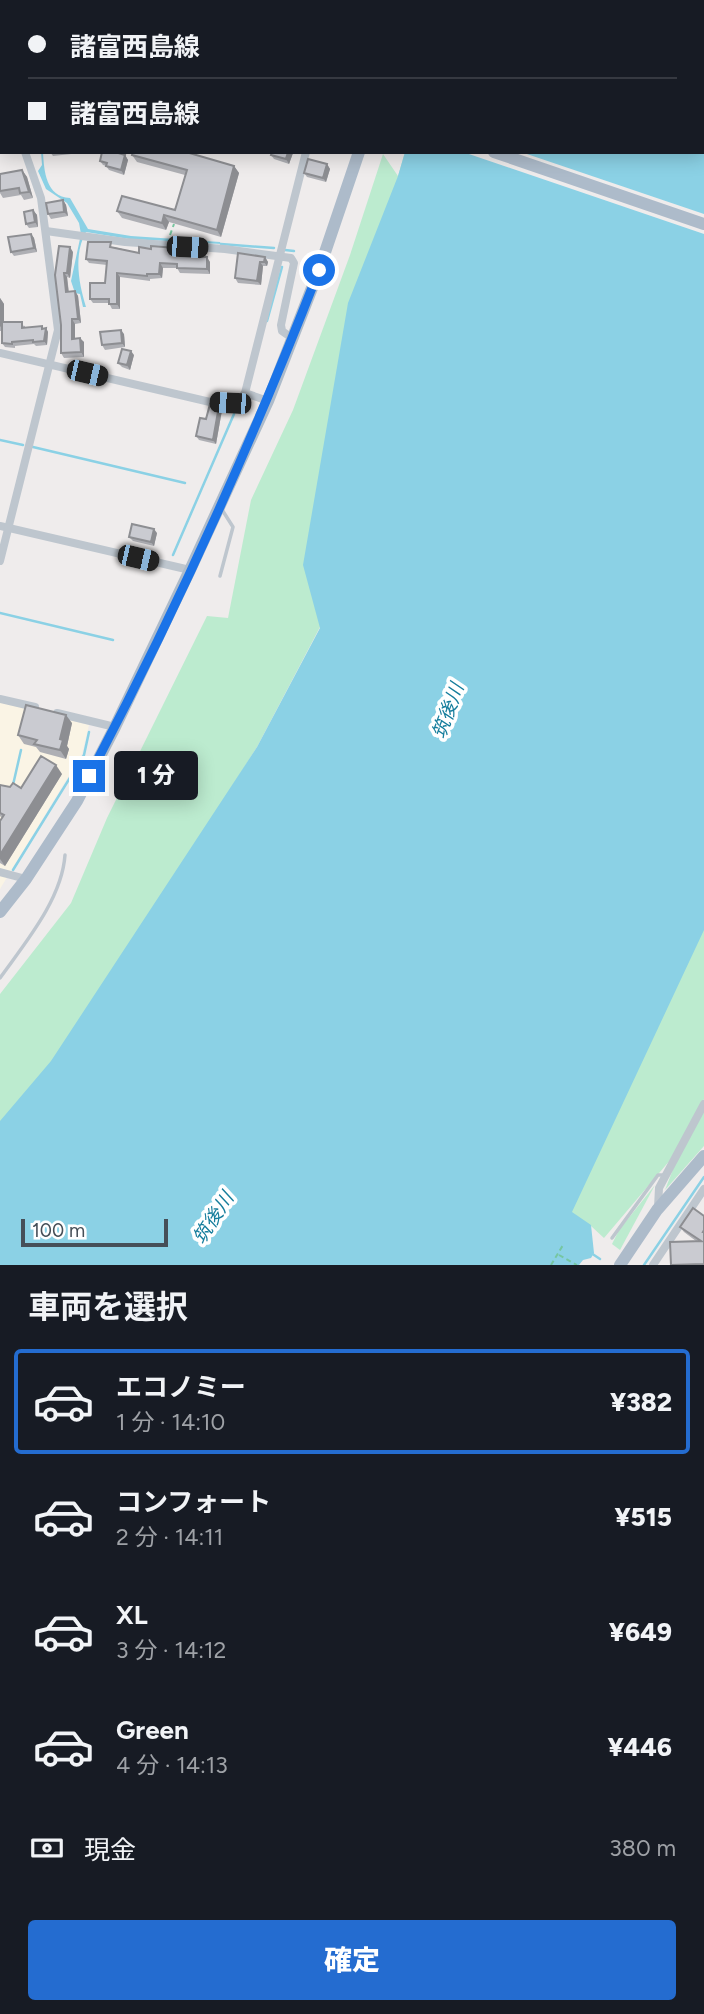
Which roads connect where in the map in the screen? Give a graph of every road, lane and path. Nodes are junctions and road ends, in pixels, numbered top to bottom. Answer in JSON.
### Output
{"nodes":[{"id":1,"x":26,"y":154,"type":"edge"},
{"id":2,"x":305,"y":154,"type":"edge"},
{"id":3,"x":358,"y":154,"type":"edge"},
{"id":4,"x":500,"y":154,"type":"edge"},
{"id":5,"x":174,"y":223,"type":"edge"},
{"id":6,"x":704,"y":224,"type":"edge"},
{"id":7,"x":46,"y":231,"type":"junction"},
{"id":8,"x":171,"y":235,"type":"dead end"},
{"id":9,"x":279,"y":255,"type":"junction"},
{"id":10,"x":292,"y":338,"type":"junction"},
{"id":11,"x":0,"y":353,"type":"edge"},
{"id":12,"x":48,"y":364,"type":"junction"},
{"id":13,"x":245,"y":393,"type":"junction"},
{"id":14,"x":268,"y":401,"type":"junction"},
{"id":15,"x":219,"y":507,"type":"junction"},
{"id":16,"x":4,"y":527,"type":"edge"},
{"id":17,"x":0,"y":561,"type":"edge"},
{"id":18,"x":190,"y":570,"type":"junction"},
{"id":19,"x":220,"y":576,"type":"dead end"},
{"id":20,"x":0,"y":699,"type":"edge"},
{"id":21,"x":38,"y":708,"type":"edge"},
{"id":22,"x":51,"y":712,"type":"edge"},
{"id":23,"x":115,"y":727,"type":"junction"},
{"id":24,"x":65,"y":855,"type":"dead end"},
{"id":25,"x":0,"y":872,"type":"edge"},
{"id":26,"x":26,"y":878,"type":"junction"},
{"id":27,"x":0,"y":912,"type":"edge"},
{"id":28,"x":0,"y":978,"type":"edge"},
{"id":29,"x":704,"y":1104,"type":"edge"},
{"id":30,"x":704,"y":1156,"type":"edge"},
{"id":31,"x":666,"y":1175,"type":"junction"},
{"id":32,"x":704,"y":1189,"type":"edge"},
{"id":33,"x":657,"y":1210,"type":"junction"},
{"id":34,"x":612,"y":1238,"type":"dead end"},
{"id":35,"x":563,"y":1245,"type":"dead end"},
{"id":36,"x":557,"y":1254,"type":"junction"},
{"id":37,"x":551,"y":1265,"type":"edge"},
{"id":38,"x":577,"y":1265,"type":"edge"},
{"id":39,"x":620,"y":1265,"type":"edge"},
{"id":40,"x":653,"y":1265,"type":"edge"}],
"edges":[{"from":1,"to":7,"type":"street"},
{"from":2,"to":9,"type":"street"},
{"from":3,"to":10,"type":"main road"},
{"from":4,"to":6,"type":"main road"},
{"from":5,"to":8,"type":"path"},
{"from":7,"to":9,"type":"street"},
{"from":7,"to":12,"type":"street"},
{"from":9,"to":10,"type":"street"},
{"from":9,"to":13,"type":"street"},
{"from":10,"to":14,"type":"main road"},
{"from":11,"to":12,"type":"street"},
{"from":12,"to":13,"type":"street"},
{"from":12,"to":16,"type":"street"},
{"from":13,"to":14,"type":"street"},
{"from":14,"to":15,"type":"main road"},
{"from":15,"to":18,"type":"main road"},
{"from":15,"to":19,"type":"lane"},
{"from":16,"to":17,"type":"street"},
{"from":16,"to":18,"type":"street"},
{"from":18,"to":23,"type":"main road"},
{"from":20,"to":21,"type":"street"},
{"from":22,"to":23,"type":"street"},
{"from":23,"to":26,"type":"main road"},
{"from":24,"to":28,"type":"lane"},
{"from":25,"to":26,"type":"street"},
{"from":26,"to":27,"type":"main road"},
{"from":29,"to":31,"type":"street"},
{"from":30,"to":33,"type":"main road"},
{"from":31,"to":33,"type":"street"},
{"from":31,"to":34,"type":"lane"},
{"from":32,"to":40,"type":"street"},
{"from":33,"to":39,"type":"main road"},
{"from":35,"to":36,"type":"path"},
{"from":36,"to":37,"type":"path"},
{"from":36,"to":38,"type":"path"}]}
